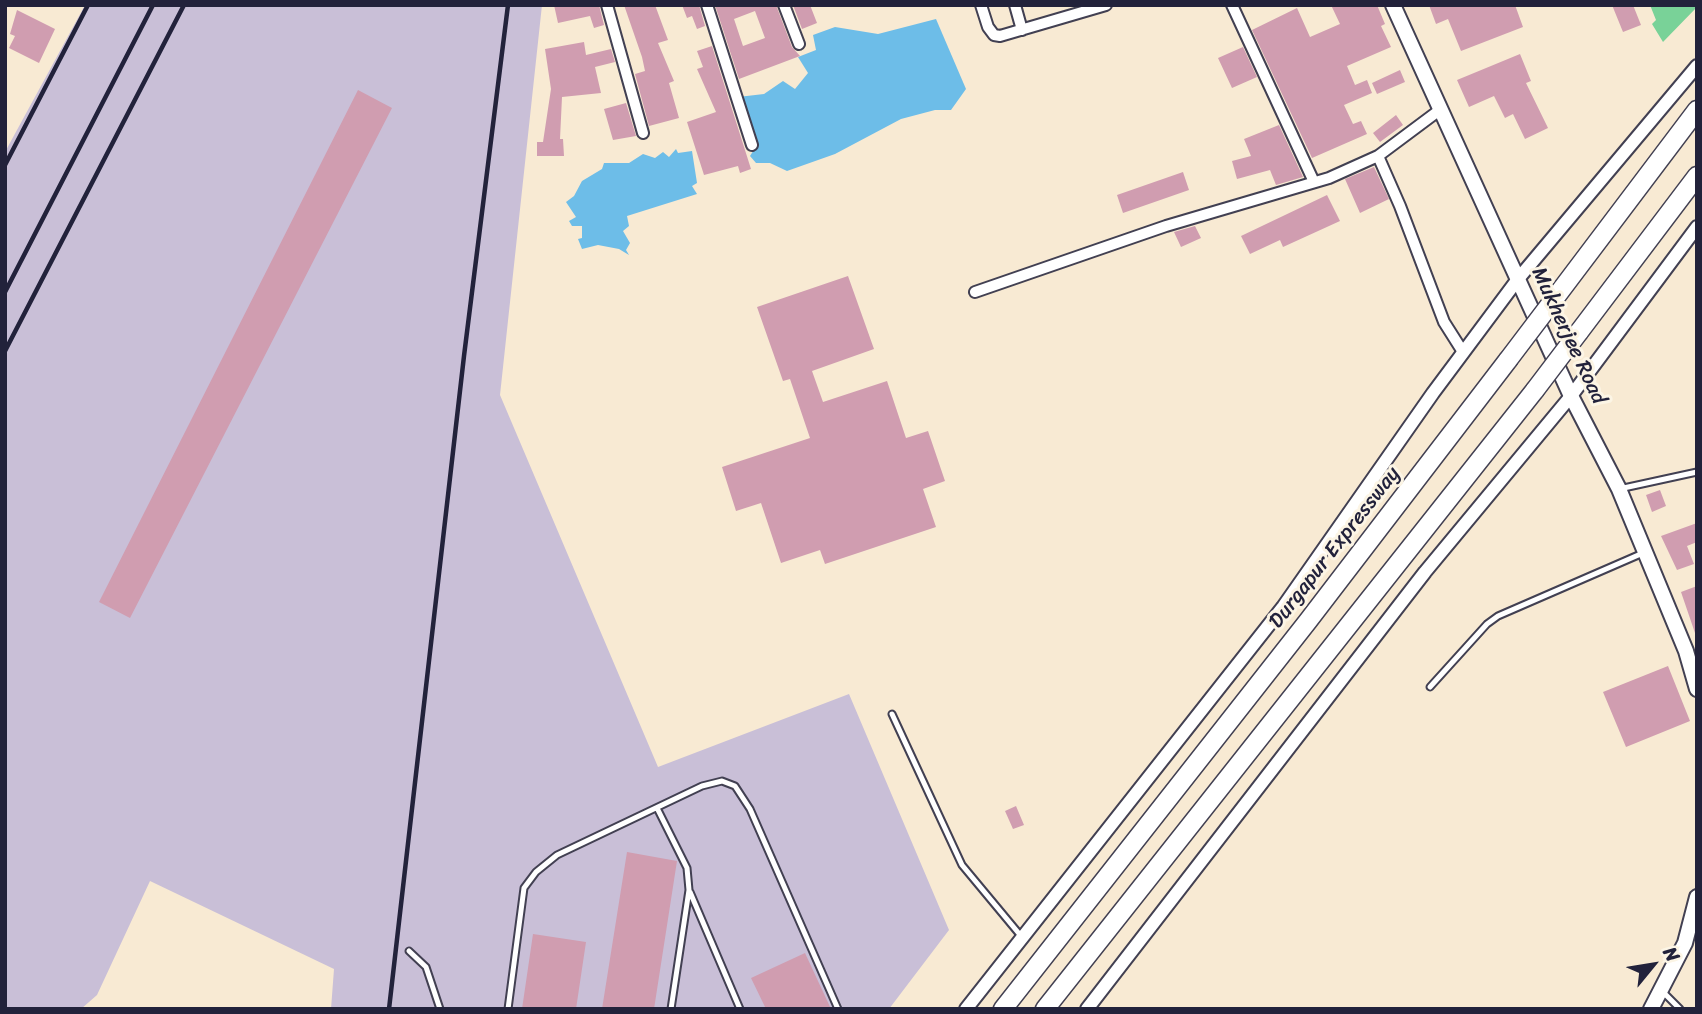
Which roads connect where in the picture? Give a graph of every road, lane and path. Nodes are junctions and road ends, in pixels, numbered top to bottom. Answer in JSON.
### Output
{"nodes":[{"id":1,"x":607,"y":5,"type":"edge"},
{"id":2,"x":707,"y":5,"type":"edge"},
{"id":3,"x":784,"y":5,"type":"edge"},
{"id":4,"x":981,"y":5,"type":"edge"},
{"id":5,"x":1015,"y":5,"type":"edge"},
{"id":6,"x":1106,"y":5,"type":"edge"},
{"id":7,"x":1232,"y":5,"type":"edge"},
{"id":8,"x":1393,"y":5,"type":"edge"},
{"id":9,"x":1090,"y":7,"type":"edge"},
{"id":10,"x":1023,"y":30,"type":"junction"},
{"id":11,"x":799,"y":44,"type":"dead end"},
{"id":12,"x":1697,"y":66,"type":"edge"},
{"id":13,"x":1441,"y":109,"type":"junction"},
{"id":14,"x":1697,"y":110,"type":"edge"},
{"id":15,"x":643,"y":133,"type":"dead end"},
{"id":16,"x":752,"y":145,"type":"dead end"},
{"id":17,"x":1378,"y":156,"type":"junction"},
{"id":18,"x":1697,"y":176,"type":"edge"},
{"id":19,"x":1314,"y":182,"type":"junction"},
{"id":20,"x":1697,"y":227,"type":"edge"},
{"id":21,"x":1518,"y":279,"type":"junction"},
{"id":22,"x":975,"y":292,"type":"dead end"},
{"id":23,"x":1463,"y":352,"type":"junction"},
{"id":24,"x":1571,"y":396,"type":"junction"},
{"id":25,"x":1697,"y":471,"type":"edge"},
{"id":26,"x":1619,"y":489,"type":"junction"},
{"id":27,"x":1643,"y":553,"type":"junction"},
{"id":28,"x":1430,"y":687,"type":"dead end"},
{"id":29,"x":1697,"y":689,"type":"edge"},
{"id":30,"x":892,"y":714,"type":"dead end"},
{"id":31,"x":657,"y":808,"type":"junction"},
{"id":32,"x":689,"y":890,"type":"junction"},
{"id":33,"x":1697,"y":897,"type":"edge"},
{"id":34,"x":1022,"y":937,"type":"junction"},
{"id":35,"x":409,"y":951,"type":"dead end"},
{"id":36,"x":1661,"y":990,"type":"junction"},
{"id":37,"x":440,"y":1009,"type":"edge"},
{"id":38,"x":508,"y":1009,"type":"edge"},
{"id":39,"x":671,"y":1009,"type":"edge"},
{"id":40,"x":740,"y":1009,"type":"edge"},
{"id":41,"x":838,"y":1009,"type":"edge"},
{"id":42,"x":966,"y":1009,"type":"edge"},
{"id":43,"x":1003,"y":1009,"type":"edge"},
{"id":44,"x":1045,"y":1009,"type":"edge"},
{"id":45,"x":1087,"y":1009,"type":"edge"},
{"id":46,"x":1651,"y":1009,"type":"edge"},
{"id":47,"x":1680,"y":1009,"type":"edge"}],
"edges":[{"from":1,"to":15,"type":"street"},
{"from":2,"to":16,"type":"street"},
{"from":3,"to":11,"type":"street"},
{"from":4,"to":10,"type":"street"},
{"from":5,"to":10,"type":"street"},
{"from":6,"to":9,"type":"street"},
{"from":7,"to":19,"type":"street"},
{"from":8,"to":13,"type":"main road","name":"Mukherjee Road"},
{"from":9,"to":10,"type":"street"},
{"from":12,"to":21,"type":"street"},
{"from":13,"to":17,"type":"street"},
{"from":13,"to":21,"type":"main road","name":"Mukherjee Road"},
{"from":14,"to":43,"type":"highway","name":"Durgapur Expressway","bridge":true},
{"from":17,"to":19,"type":"street"},
{"from":17,"to":23,"type":"street"},
{"from":18,"to":44,"type":"highway","bridge":true},
{"from":19,"to":22,"type":"street"},
{"from":20,"to":24,"type":"street"},
{"from":21,"to":23,"type":"street"},
{"from":21,"to":24,"type":"main road","name":"Mukherjee Road"},
{"from":23,"to":34,"type":"street"},
{"from":24,"to":26,"type":"main road","name":"Mukherjee Road"},
{"from":24,"to":45,"type":"street"},
{"from":25,"to":26,"type":"lane"},
{"from":26,"to":27,"type":"main road","name":"Mukherjee Road"},
{"from":27,"to":28,"type":"lane"},
{"from":27,"to":29,"type":"main road","name":"Mukherjee Road"},
{"from":30,"to":34,"type":"lane"},
{"from":31,"to":32,"type":"lane"},
{"from":31,"to":38,"type":"lane"},
{"from":31,"to":41,"type":"lane"},
{"from":32,"to":39,"type":"lane"},
{"from":32,"to":40,"type":"lane"},
{"from":33,"to":36,"type":"main road"},
{"from":34,"to":42,"type":"street"},
{"from":35,"to":37,"type":"lane"},
{"from":36,"to":46,"type":"main road"},
{"from":36,"to":47,"type":"lane"}]}
